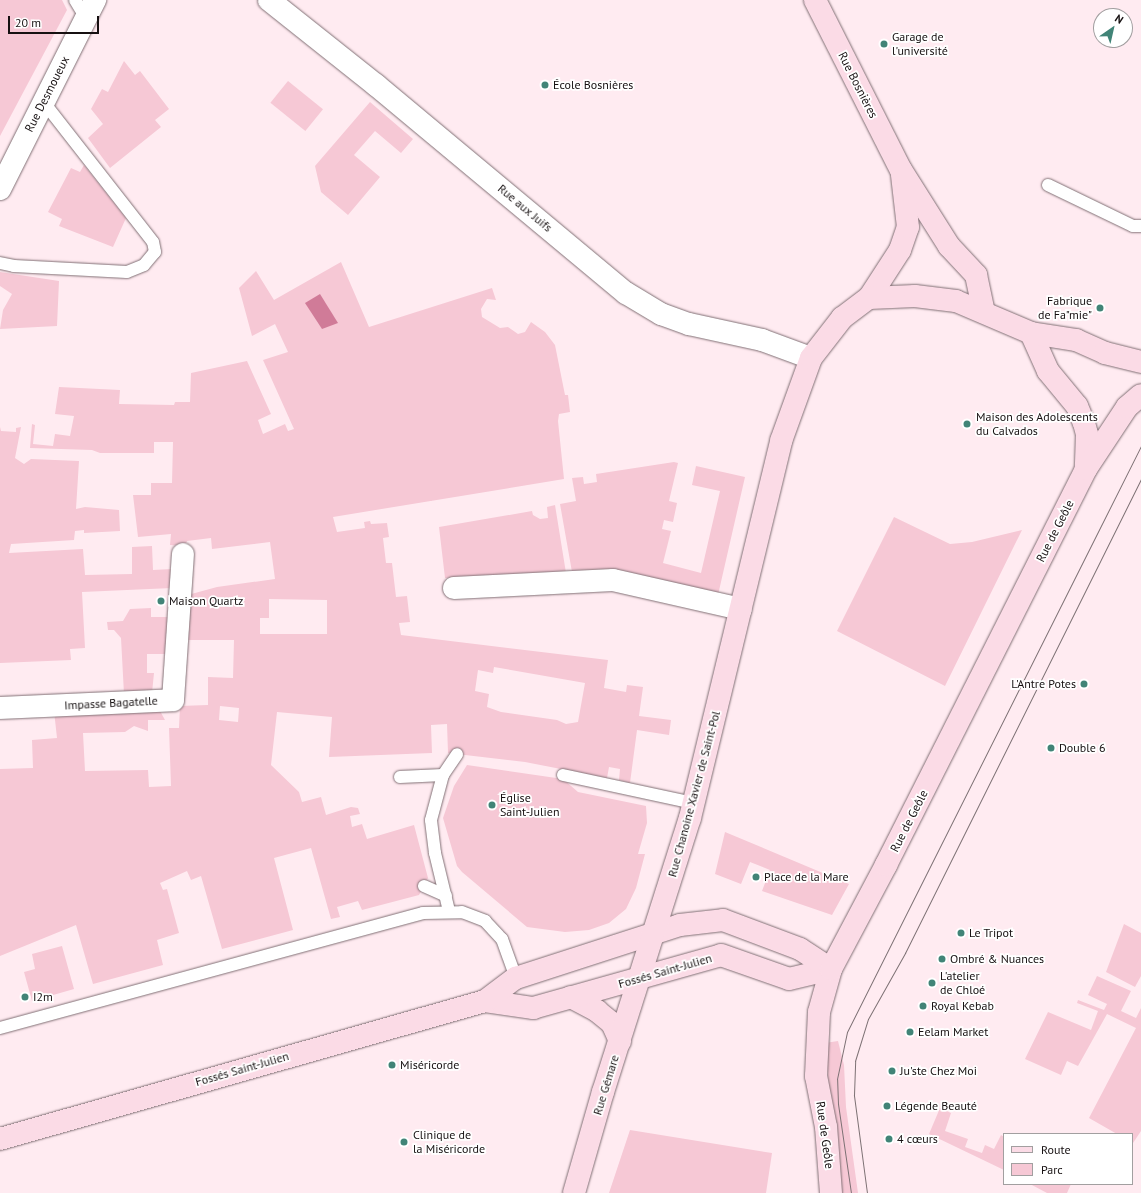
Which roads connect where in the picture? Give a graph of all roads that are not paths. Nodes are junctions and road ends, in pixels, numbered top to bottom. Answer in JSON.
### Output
{"nodes":[{"id":1,"x":269,"y":0,"type":"edge"},
{"id":2,"x":815,"y":0,"type":"edge"},
{"id":3,"x":85,"y":6,"type":"edge"},
{"id":4,"x":43,"y":101,"type":"junction"},
{"id":5,"x":901,"y":170,"type":"junction"},
{"id":6,"x":1048,"y":185,"type":"dead end"},
{"id":7,"x":0,"y":189,"type":"edge"},
{"id":8,"x":1141,"y":226,"type":"edge"},
{"id":9,"x":0,"y":263,"type":"edge"},
{"id":10,"x":869,"y":298,"type":"junction"},
{"id":11,"x":984,"y":312,"type":"junction"},
{"id":12,"x":1031,"y":334,"type":"junction"},
{"id":13,"x":811,"y":358,"type":"junction"},
{"id":14,"x":1141,"y":362,"type":"edge"},
{"id":15,"x":1141,"y":395,"type":"edge"},
{"id":16,"x":1086,"y":469,"type":"junction"},
{"id":17,"x":183,"y":554,"type":"dead end"},
{"id":18,"x":454,"y":588,"type":"dead end"},
{"id":19,"x":741,"y":608,"type":"junction"},
{"id":20,"x":0,"y":708,"type":"edge"},
{"id":21,"x":458,"y":754,"type":"dead end"},
{"id":22,"x":443,"y":775,"type":"junction"},
{"id":23,"x":563,"y":775,"type":"dead end"},
{"id":24,"x":400,"y":777,"type":"dead end"},
{"id":25,"x":694,"y":803,"type":"junction"},
{"id":26,"x":424,"y":886,"type":"dead end"},
{"id":27,"x":446,"y":896,"type":"junction"},
{"id":28,"x":449,"y":911,"type":"junction"},
{"id":29,"x":654,"y":935,"type":"junction"},
{"id":30,"x":831,"y":970,"type":"junction"},
{"id":31,"x":516,"y":978,"type":"junction"},
{"id":32,"x":640,"y":978,"type":"junction"},
{"id":33,"x":571,"y":997,"type":"junction"},
{"id":34,"x":485,"y":1001,"type":"junction"},
{"id":35,"x":0,"y":1028,"type":"edge"},
{"id":36,"x":620,"y":1041,"type":"junction"},
{"id":37,"x":0,"y":1139,"type":"edge"},
{"id":38,"x":574,"y":1193,"type":"edge"},
{"id":39,"x":831,"y":1193,"type":"edge"}],
"edges":[{"from":1,"to":13,"type":"street","name":"Rue aux Juifs"},
{"from":2,"to":5,"type":"main road","name":"Rue Bosnières"},
{"from":3,"to":4,"type":"street","name":"Rue Desmoueux"},
{"from":4,"to":7,"type":"street","name":"Rue Desmoueux"},
{"from":4,"to":9,"type":"lane"},
{"from":5,"to":10,"type":"main road","name":"Rue Bosnières"},
{"from":5,"to":11,"type":"main road","name":"Rue Bosnières"},
{"from":6,"to":8,"type":"lane"},
{"from":10,"to":11,"type":"main road"},
{"from":10,"to":13,"type":"main road"},
{"from":11,"to":12,"type":"main road"},
{"from":12,"to":14,"type":"main road"},
{"from":12,"to":16,"type":"main road"},
{"from":13,"to":19,"type":"main road","name":"Rue Chanoine Xavier de Saint-Pol"},
{"from":15,"to":16,"type":"main road","name":"Rue de Geôle"},
{"from":16,"to":30,"type":"main road","name":"Rue de Geôle"},
{"from":17,"to":20,"type":"street","name":"Impasse Bagatelle"},
{"from":18,"to":19,"type":"street"},
{"from":19,"to":25,"type":"main road","name":"Rue Chanoine Xavier de Saint-Pol"},
{"from":21,"to":22,"type":"lane"},
{"from":22,"to":24,"type":"lane"},
{"from":22,"to":27,"type":"lane"},
{"from":23,"to":25,"type":"lane"},
{"from":25,"to":29,"type":"main road","name":"Rue Chanoine Xavier de Saint-Pol"},
{"from":26,"to":27,"type":"lane"},
{"from":27,"to":28,"type":"lane"},
{"from":28,"to":31,"type":"lane"},
{"from":28,"to":35,"type":"lane"},
{"from":29,"to":30,"type":"main road","name":"Fossés Saint-Julien"},
{"from":29,"to":31,"type":"main road","name":"Fossés Saint-Julien"},
{"from":29,"to":32,"type":"main road","name":"Rue Chanoine Xavier de Saint-Pol"},
{"from":30,"to":32,"type":"main road","name":"Fossés Saint-Julien"},
{"from":30,"to":39,"type":"main road","name":"Rue de Geôle"},
{"from":31,"to":34,"type":"main road","name":"Fossés Saint-Julien"},
{"from":32,"to":33,"type":"main road","name":"Fossés Saint-Julien"},
{"from":32,"to":36,"type":"main road","name":"Rue Gémare"},
{"from":33,"to":34,"type":"main road","name":"Fossés Saint-Julien"},
{"from":33,"to":36,"type":"main road"},
{"from":34,"to":37,"type":"main road","name":"Fossés Saint-Julien"},
{"from":36,"to":38,"type":"main road","name":"Rue Gémare"}]}
